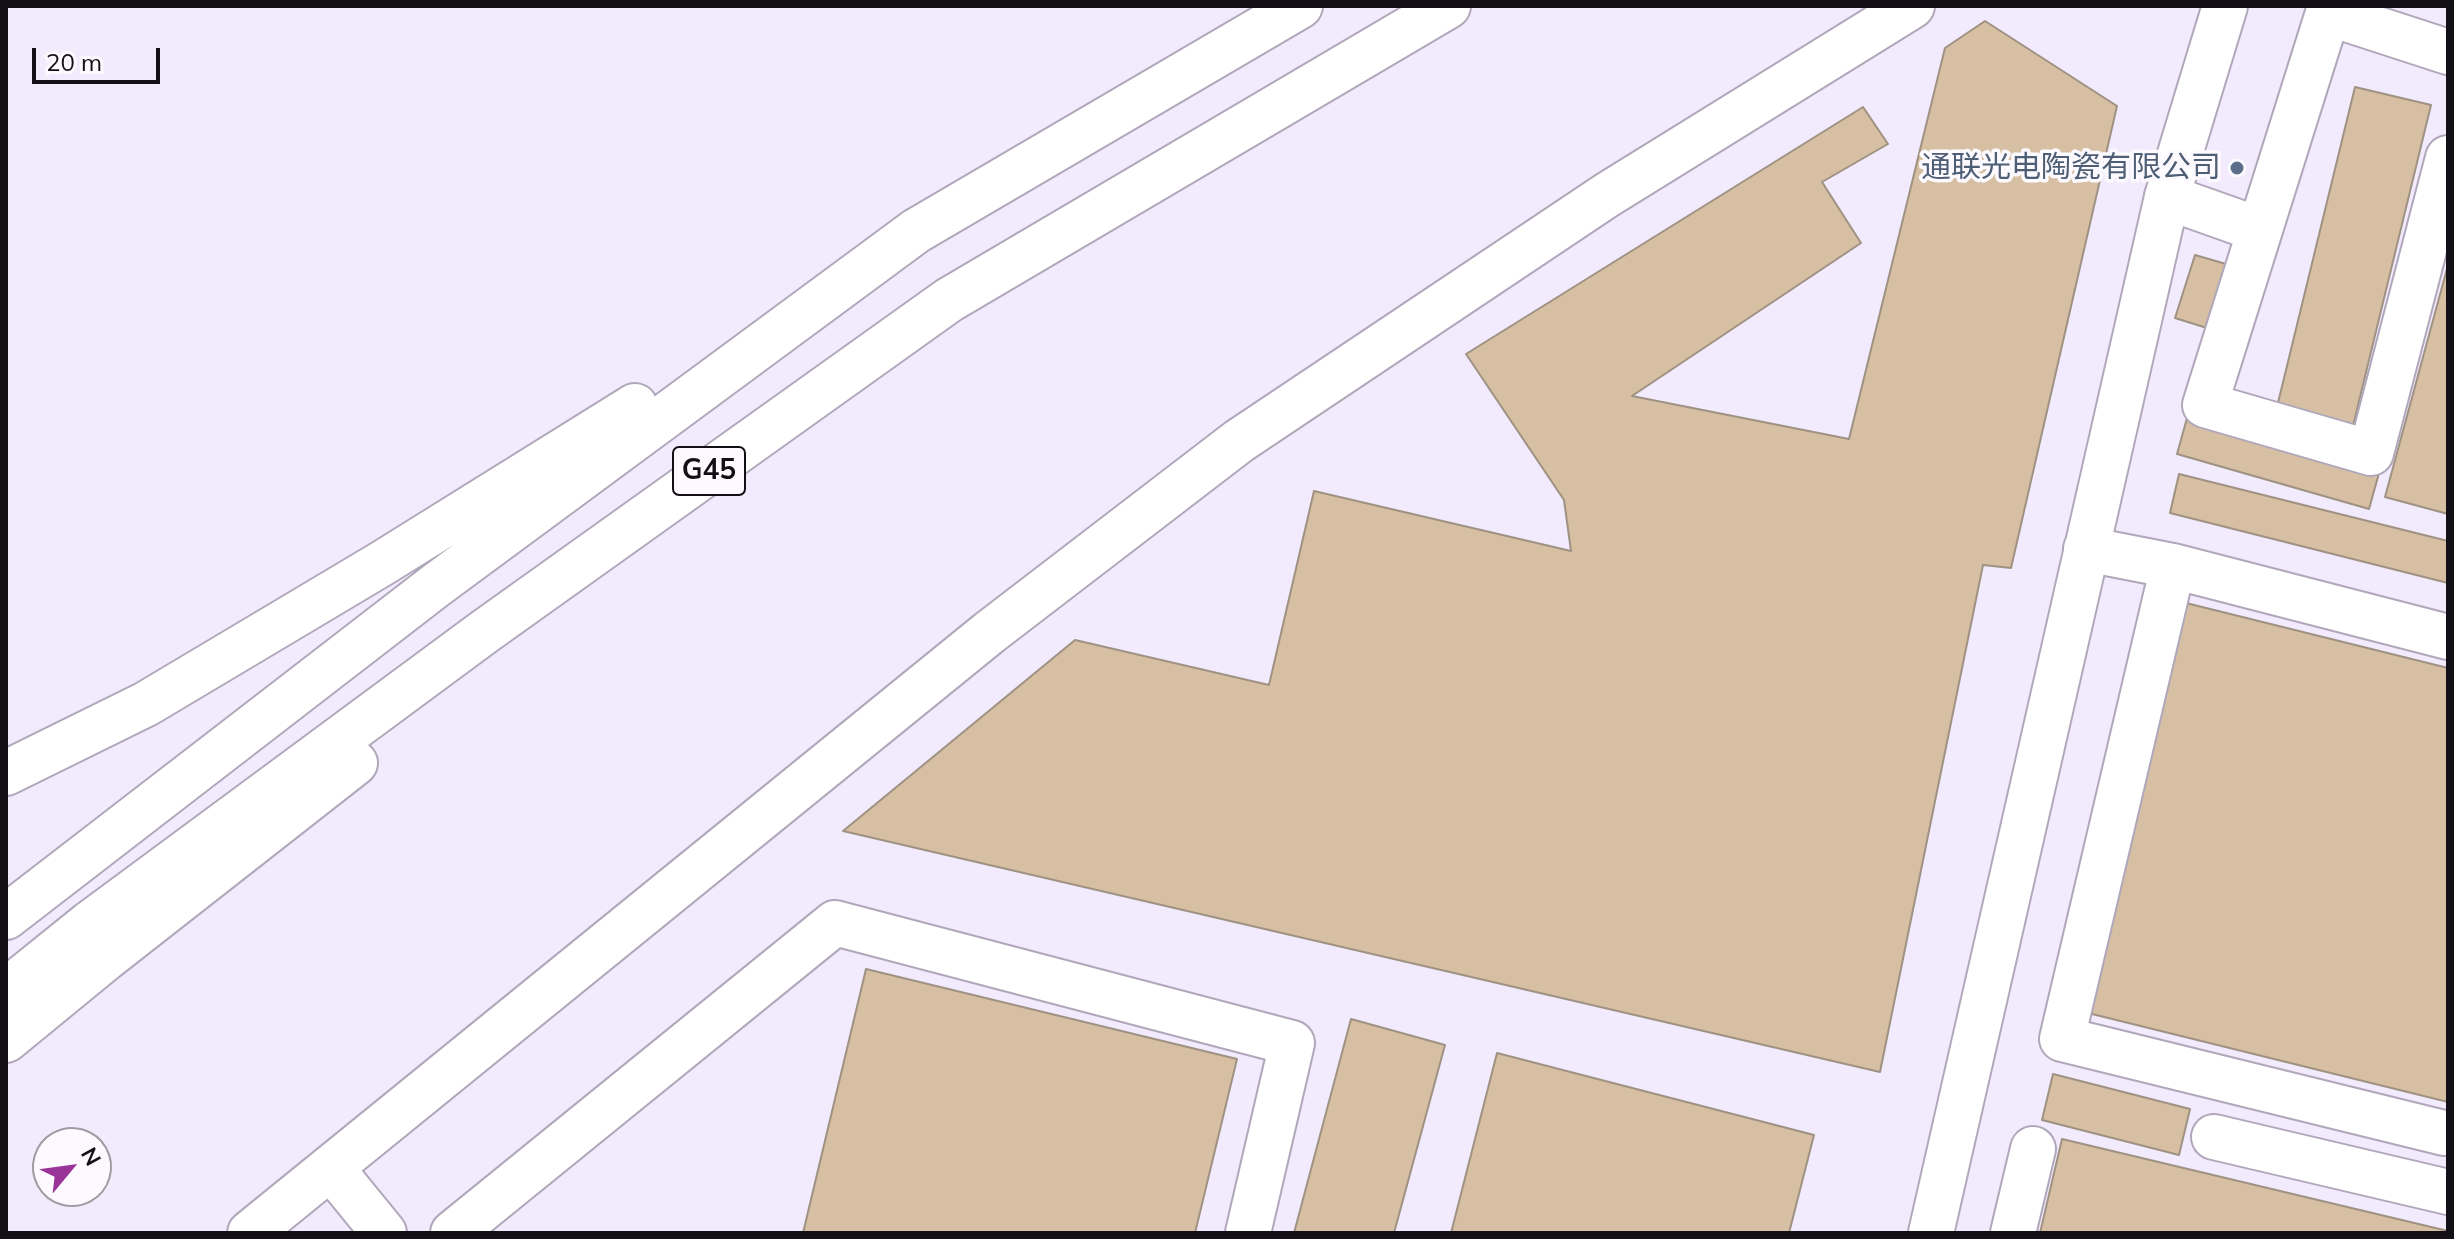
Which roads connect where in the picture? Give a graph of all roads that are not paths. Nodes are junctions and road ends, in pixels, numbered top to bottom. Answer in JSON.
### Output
{"nodes":[{"id":1,"x":1300,"y":6,"type":"edge"},
{"id":2,"x":1448,"y":6,"type":"edge"},
{"id":3,"x":1912,"y":6,"type":"edge"},
{"id":4,"x":2225,"y":6,"type":"edge"},
{"id":5,"x":2448,"y":52,"type":"edge"},
{"id":6,"x":2448,"y":158,"type":"edge"},
{"id":7,"x":2167,"y":197,"type":"junction"},
{"id":8,"x":2260,"y":230,"type":"junction"},
{"id":9,"x":916,"y":231,"type":"junction"},
{"id":10,"x":949,"y":300,"type":"junction"},
{"id":11,"x":2086,"y":549,"type":"junction"},
{"id":12,"x":2173,"y":566,"type":"junction"},
{"id":13,"x":2448,"y":637,"type":"edge"},
{"id":14,"x":6,"y":773,"type":"edge"},
{"id":15,"x":6,"y":917,"type":"edge"},
{"id":16,"x":6,"y":991,"type":"edge"},
{"id":17,"x":6,"y":1040,"type":"edge"},
{"id":18,"x":2444,"y":1133,"type":"dead end"},
{"id":19,"x":2214,"y":1137,"type":"dead end"},
{"id":20,"x":2033,"y":1149,"type":"dead end"},
{"id":21,"x":331,"y":1168,"type":"junction"},
{"id":22,"x":2448,"y":1192,"type":"edge"},
{"id":23,"x":250,"y":1233,"type":"edge"},
{"id":24,"x":384,"y":1233,"type":"edge"},
{"id":25,"x":453,"y":1233,"type":"edge"},
{"id":26,"x":1248,"y":1233,"type":"edge"},
{"id":27,"x":1931,"y":1233,"type":"edge"},
{"id":28,"x":2013,"y":1233,"type":"edge"}],
"edges":[{"from":1,"to":9,"type":"main road","number":"G45"},
{"from":2,"to":10,"type":"main road","number":"G45"},
{"from":3,"to":21,"type":"main road"},
{"from":4,"to":7,"type":"main road"},
{"from":5,"to":8,"type":"main road"},
{"from":6,"to":8,"type":"main road"},
{"from":7,"to":8,"type":"main road"},
{"from":7,"to":11,"type":"main road"},
{"from":9,"to":14,"type":"main road"},
{"from":9,"to":15,"type":"main road","number":"G45"},
{"from":10,"to":16,"type":"main road","number":"G45"},
{"from":10,"to":17,"type":"main road"},
{"from":11,"to":12,"type":"main road"},
{"from":11,"to":27,"type":"main road"},
{"from":12,"to":13,"type":"main road"},
{"from":12,"to":18,"type":"main road"},
{"from":19,"to":22,"type":"main road"},
{"from":20,"to":28,"type":"main road"},
{"from":21,"to":23,"type":"main road"},
{"from":21,"to":24,"type":"main road"},
{"from":25,"to":26,"type":"main road"}]}
